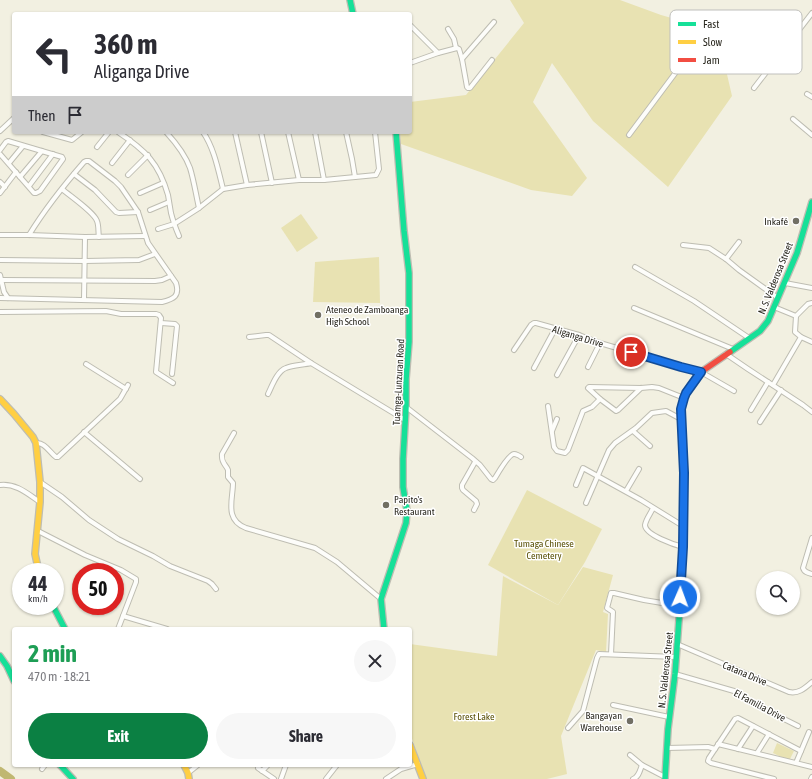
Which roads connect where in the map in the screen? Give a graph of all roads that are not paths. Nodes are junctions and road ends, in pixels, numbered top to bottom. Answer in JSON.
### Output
{"nodes":[{"id":1,"x":350,"y":0,"type":"edge"},
{"id":2,"x":353,"y":12,"type":"edge"},
{"id":3,"x":812,"y":13,"type":"edge"},
{"id":4,"x":494,"y":22,"type":"dead end"},
{"id":5,"x":802,"y":26,"type":"edge"},
{"id":6,"x":412,"y":27,"type":"edge"},
{"id":7,"x":448,"y":29,"type":"dead end"},
{"id":8,"x":456,"y":48,"type":"junction"},
{"id":9,"x":438,"y":53,"type":"junction"},
{"id":10,"x":462,"y":59,"type":"junction"},
{"id":11,"x":492,"y":60,"type":"dead end"},
{"id":12,"x":412,"y":62,"type":"edge"},
{"id":13,"x":675,"y":74,"type":"edge"},
{"id":14,"x":765,"y":74,"type":"edge"},
{"id":15,"x":754,"y":88,"type":"dead end"},
{"id":16,"x":807,"y":94,"type":"dead end"},
{"id":17,"x":812,"y":97,"type":"edge"},
{"id":18,"x":793,"y":119,"type":"dead end"},
{"id":19,"x":12,"y":120,"type":"edge"},
{"id":20,"x":0,"y":131,"type":"edge"},
{"id":21,"x":52,"y":134,"type":"edge"},
{"id":22,"x":80,"y":134,"type":"edge"},
{"id":23,"x":107,"y":134,"type":"edge"},
{"id":24,"x":121,"y":134,"type":"edge"},
{"id":25,"x":168,"y":134,"type":"edge"},
{"id":26,"x":204,"y":134,"type":"edge"},
{"id":27,"x":235,"y":134,"type":"edge"},
{"id":28,"x":261,"y":134,"type":"edge"},
{"id":29,"x":288,"y":134,"type":"edge"},
{"id":30,"x":315,"y":134,"type":"edge"},
{"id":31,"x":346,"y":134,"type":"edge"},
{"id":32,"x":375,"y":134,"type":"edge"},
{"id":33,"x":396,"y":134,"type":"edge"},
{"id":34,"x":812,"y":134,"type":"edge"},
{"id":35,"x":629,"y":135,"type":"dead end"},
{"id":36,"x":130,"y":140,"type":"junction"},
{"id":37,"x":23,"y":146,"type":"junction"},
{"id":38,"x":97,"y":147,"type":"dead end"},
{"id":39,"x":0,"y":150,"type":"edge"},
{"id":40,"x":42,"y":151,"type":"junction"},
{"id":41,"x":0,"y":154,"type":"edge"},
{"id":42,"x":53,"y":154,"type":"junction"},
{"id":43,"x":148,"y":155,"type":"junction"},
{"id":44,"x":9,"y":163,"type":"junction"},
{"id":45,"x":112,"y":163,"type":"dead end"},
{"id":46,"x":16,"y":172,"type":"junction"},
{"id":47,"x":74,"y":174,"type":"junction"},
{"id":48,"x":128,"y":175,"type":"dead end"},
{"id":49,"x":355,"y":176,"type":"junction"},
{"id":50,"x":20,"y":177,"type":"junction"},
{"id":51,"x":299,"y":180,"type":"junction"},
{"id":52,"x":324,"y":180,"type":"junction"},
{"id":53,"x":0,"y":182,"type":"edge"},
{"id":54,"x":163,"y":183,"type":"junction"},
{"id":55,"x":272,"y":183,"type":"junction"},
{"id":56,"x":247,"y":185,"type":"junction"},
{"id":57,"x":29,"y":186,"type":"junction"},
{"id":58,"x":5,"y":187,"type":"junction"},
{"id":59,"x":62,"y":189,"type":"junction"},
{"id":60,"x":223,"y":189,"type":"junction"},
{"id":61,"x":0,"y":193,"type":"edge"},
{"id":62,"x":140,"y":193,"type":"dead end"},
{"id":63,"x":169,"y":202,"type":"junction"},
{"id":64,"x":812,"y":202,"type":"edge"},
{"id":65,"x":199,"y":208,"type":"junction"},
{"id":66,"x":150,"y":210,"type":"dead end"},
{"id":67,"x":138,"y":212,"type":"junction"},
{"id":68,"x":174,"y":224,"type":"junction"},
{"id":69,"x":158,"y":228,"type":"dead end"},
{"id":70,"x":0,"y":235,"type":"edge"},
{"id":71,"x":29,"y":235,"type":"junction"},
{"id":72,"x":145,"y":236,"type":"junction"},
{"id":73,"x":179,"y":236,"type":"dead end"},
{"id":74,"x":85,"y":237,"type":"junction"},
{"id":75,"x":99,"y":237,"type":"junction"},
{"id":76,"x":739,"y":242,"type":"dead end"},
{"id":77,"x":683,"y":245,"type":"dead end"},
{"id":78,"x":155,"y":254,"type":"junction"},
{"id":79,"x":726,"y":259,"type":"junction"},
{"id":80,"x":0,"y":260,"type":"edge"},
{"id":81,"x":85,"y":261,"type":"junction"},
{"id":82,"x":635,"y":267,"type":"dead end"},
{"id":83,"x":0,"y":274,"type":"edge"},
{"id":84,"x":171,"y":276,"type":"junction"},
{"id":85,"x":2,"y":280,"type":"junction"},
{"id":86,"x":85,"y":280,"type":"junction"},
{"id":87,"x":785,"y":283,"type":"junction"},
{"id":88,"x":812,"y":288,"type":"edge"},
{"id":89,"x":0,"y":298,"type":"edge"},
{"id":90,"x":8,"y":298,"type":"junction"},
{"id":91,"x":778,"y":298,"type":"junction"},
{"id":92,"x":84,"y":300,"type":"junction"},
{"id":93,"x":812,"y":303,"type":"edge"},
{"id":94,"x":774,"y":307,"type":"junction"},
{"id":95,"x":634,"y":308,"type":"dead end"},
{"id":96,"x":0,"y":312,"type":"edge"},
{"id":97,"x":796,"y":316,"type":"junction"},
{"id":98,"x":161,"y":323,"type":"junction"},
{"id":99,"x":555,"y":329,"type":"junction"},
{"id":100,"x":579,"y":336,"type":"junction"},
{"id":101,"x":249,"y":337,"type":"dead end"},
{"id":102,"x":801,"y":337,"type":"junction"},
{"id":103,"x":749,"y":338,"type":"junction"},
{"id":104,"x":812,"y":342,"type":"edge"},
{"id":105,"x":600,"y":343,"type":"junction"},
{"id":106,"x":733,"y":349,"type":"junction"},
{"id":107,"x":514,"y":350,"type":"dead end"},
{"id":108,"x":726,"y":354,"type":"junction"},
{"id":109,"x":311,"y":363,"type":"junction"},
{"id":110,"x":86,"y":364,"type":"dead end"},
{"id":111,"x":588,"y":367,"type":"dead end"},
{"id":112,"x":534,"y":368,"type":"dead end"},
{"id":113,"x":701,"y":372,"type":"junction"},
{"id":114,"x":172,"y":374,"type":"dead end"},
{"id":115,"x":557,"y":375,"type":"dead end"},
{"id":116,"x":768,"y":382,"type":"junction"},
{"id":117,"x":173,"y":383,"type":"dead end"},
{"id":118,"x":773,"y":385,"type":"junction"},
{"id":119,"x":641,"y":388,"type":"junction"},
{"id":120,"x":781,"y":390,"type":"junction"},
{"id":121,"x":734,"y":392,"type":"dead end"},
{"id":122,"x":268,"y":394,"type":"dead end"},
{"id":123,"x":684,"y":398,"type":"junction"},
{"id":124,"x":0,"y":399,"type":"edge"},
{"id":125,"x":600,"y":399,"type":"junction"},
{"id":126,"x":548,"y":406,"type":"dead end"},
{"id":127,"x":406,"y":407,"type":"junction"},
{"id":128,"x":751,"y":410,"type":"dead end"},
{"id":129,"x":812,"y":412,"type":"edge"},
{"id":130,"x":557,"y":419,"type":"dead end"},
{"id":131,"x":681,"y":419,"type":"junction"},
{"id":132,"x":405,"y":420,"type":"junction"},
{"id":133,"x":760,"y":422,"type":"dead end"},
{"id":134,"x":633,"y":430,"type":"junction"},
{"id":135,"x":552,"y":431,"type":"junction"},
{"id":136,"x":84,"y":432,"type":"junction"},
{"id":137,"x":234,"y":433,"type":"dead end"},
{"id":138,"x":36,"y":443,"type":"junction"},
{"id":139,"x":650,"y":446,"type":"dead end"},
{"id":140,"x":521,"y":457,"type":"dead end"},
{"id":141,"x":475,"y":462,"type":"junction"},
{"id":142,"x":639,"y":469,"type":"dead end"},
{"id":143,"x":598,"y":475,"type":"junction"},
{"id":144,"x":140,"y":479,"type":"dead end"},
{"id":145,"x":40,"y":482,"type":"junction"},
{"id":146,"x":0,"y":485,"type":"edge"},
{"id":147,"x":576,"y":485,"type":"dead end"},
{"id":148,"x":626,"y":491,"type":"junction"},
{"id":149,"x":40,"y":502,"type":"junction"},
{"id":150,"x":586,"y":503,"type":"dead end"},
{"id":151,"x":653,"y":508,"type":"junction"},
{"id":152,"x":474,"y":510,"type":"dead end"},
{"id":153,"x":683,"y":526,"type":"junction"},
{"id":154,"x":38,"y":531,"type":"junction"},
{"id":155,"x":812,"y":538,"type":"edge"},
{"id":156,"x":683,"y":547,"type":"junction"},
{"id":157,"x":37,"y":563,"type":"edge"},
{"id":158,"x":812,"y":574,"type":"edge"},
{"id":159,"x":216,"y":590,"type":"dead end"},
{"id":160,"x":381,"y":599,"type":"junction"},
{"id":161,"x":680,"y":606,"type":"junction"},
{"id":162,"x":58,"y":615,"type":"edge"},
{"id":163,"x":123,"y":616,"type":"junction"},
{"id":164,"x":64,"y":627,"type":"edge"},
{"id":165,"x":119,"y":627,"type":"edge"},
{"id":166,"x":160,"y":627,"type":"edge"},
{"id":167,"x":384,"y":627,"type":"edge"},
{"id":168,"x":676,"y":644,"type":"junction"},
{"id":169,"x":611,"y":654,"type":"junction"},
{"id":170,"x":0,"y":656,"type":"edge"},
{"id":171,"x":676,"y":657,"type":"junction"},
{"id":172,"x":676,"y":674,"type":"junction"},
{"id":173,"x":12,"y":677,"type":"edge"},
{"id":174,"x":812,"y":682,"type":"edge"},
{"id":175,"x":613,"y":704,"type":"dead end"},
{"id":176,"x":669,"y":717,"type":"junction"},
{"id":177,"x":753,"y":726,"type":"junction"},
{"id":178,"x":798,"y":726,"type":"dead end"},
{"id":179,"x":568,"y":728,"type":"dead end"},
{"id":180,"x":810,"y":732,"type":"dead end"},
{"id":181,"x":769,"y":734,"type":"junction"},
{"id":182,"x":718,"y":744,"type":"junction"},
{"id":183,"x":667,"y":748,"type":"junction"},
{"id":184,"x":715,"y":749,"type":"junction"},
{"id":185,"x":738,"y":749,"type":"junction"},
{"id":186,"x":412,"y":750,"type":"edge"},
{"id":187,"x":801,"y":751,"type":"junction"},
{"id":188,"x":757,"y":753,"type":"junction"},
{"id":189,"x":630,"y":756,"type":"dead end"},
{"id":190,"x":796,"y":763,"type":"junction"},
{"id":191,"x":418,"y":764,"type":"junction"},
{"id":192,"x":642,"y":765,"type":"junction"},
{"id":193,"x":412,"y":766,"type":"edge"},
{"id":194,"x":62,"y":767,"type":"edge"},
{"id":195,"x":196,"y":767,"type":"edge"},
{"id":196,"x":264,"y":767,"type":"edge"},
{"id":197,"x":285,"y":767,"type":"edge"},
{"id":198,"x":335,"y":767,"type":"edge"},
{"id":199,"x":408,"y":767,"type":"edge"},
{"id":200,"x":812,"y":767,"type":"edge"},
{"id":201,"x":189,"y":776,"type":"edge"},
{"id":202,"x":665,"y":778,"type":"edge"},
{"id":203,"x":73,"y":779,"type":"edge"},
{"id":204,"x":274,"y":779,"type":"edge"},
{"id":205,"x":281,"y":779,"type":"edge"},
{"id":206,"x":326,"y":779,"type":"edge"},
{"id":207,"x":386,"y":779,"type":"edge"},
{"id":208,"x":424,"y":779,"type":"edge"},
{"id":209,"x":633,"y":779,"type":"edge"},
{"id":210,"x":774,"y":779,"type":"edge"}],
"edges":[{"from":1,"to":2,"type":"street"},
{"from":3,"to":5,"type":"street"},
{"from":4,"to":10,"type":"street"},
{"from":6,"to":9,"type":"street"},
{"from":7,"to":8,"type":"street"},
{"from":8,"to":9,"type":"street"},
{"from":8,"to":10,"type":"street"},
{"from":9,"to":12,"type":"street"},
{"from":10,"to":11,"type":"street"},
{"from":13,"to":35,"type":"street"},
{"from":14,"to":15,"type":"street"},
{"from":16,"to":17,"type":"street"},
{"from":18,"to":34,"type":"street"},
{"from":19,"to":20,"type":"street"},
{"from":21,"to":22,"type":"street"},
{"from":23,"to":38,"type":"street"},
{"from":24,"to":36,"type":"street"},
{"from":25,"to":65,"type":"street"},
{"from":26,"to":60,"type":"street"},
{"from":27,"to":56,"type":"street"},
{"from":28,"to":55,"type":"street"},
{"from":29,"to":51,"type":"street"},
{"from":30,"to":52,"type":"street"},
{"from":31,"to":49,"type":"street"},
{"from":32,"to":49,"type":"street"},
{"from":33,"to":127,"type":"street","name":"Tuamga-Lunzuran Road"},
{"from":36,"to":43,"type":"street"},
{"from":36,"to":45,"type":"street"},
{"from":37,"to":39,"type":"street"},
{"from":37,"to":40,"type":"street"},
{"from":37,"to":44,"type":"street"},
{"from":40,"to":42,"type":"street"},
{"from":40,"to":50,"type":"street"},
{"from":41,"to":44,"type":"street"},
{"from":42,"to":57,"type":"street"},
{"from":42,"to":57,"type":"street"},
{"from":43,"to":48,"type":"street"},
{"from":43,"to":54,"type":"street"},
{"from":44,"to":46,"type":"street"},
{"from":46,"to":50,"type":"street"},
{"from":46,"to":58,"type":"street"},
{"from":47,"to":59,"type":"street"},
{"from":47,"to":67,"type":"street"},
{"from":47,"to":67,"type":"street"},
{"from":49,"to":52,"type":"street"},
{"from":50,"to":57,"type":"street"},
{"from":51,"to":52,"type":"street"},
{"from":51,"to":55,"type":"street"},
{"from":53,"to":58,"type":"street"},
{"from":54,"to":62,"type":"street"},
{"from":54,"to":63,"type":"street"},
{"from":55,"to":56,"type":"street"},
{"from":56,"to":60,"type":"street"},
{"from":58,"to":61,"type":"street"},
{"from":59,"to":71,"type":"street"},
{"from":59,"to":75,"type":"street"},
{"from":60,"to":65,"type":"street"},
{"from":63,"to":66,"type":"street"},
{"from":63,"to":68,"type":"street"},
{"from":64,"to":87,"type":"street","name":"N. S. Valderosa Street"},
{"from":65,"to":68,"type":"street"},
{"from":67,"to":72,"type":"street"},
{"from":68,"to":69,"type":"street"},
{"from":68,"to":73,"type":"street"},
{"from":70,"to":71,"type":"street"},
{"from":71,"to":74,"type":"street"},
{"from":72,"to":75,"type":"street"},
{"from":72,"to":78,"type":"street"},
{"from":74,"to":75,"type":"street"},
{"from":74,"to":81,"type":"street"},
{"from":76,"to":79,"type":"street"},
{"from":77,"to":79,"type":"street"},
{"from":78,"to":81,"type":"street"},
{"from":78,"to":84,"type":"street"},
{"from":79,"to":91,"type":"street"},
{"from":80,"to":81,"type":"street"},
{"from":81,"to":86,"type":"street"},
{"from":82,"to":103,"type":"street"},
{"from":83,"to":85,"type":"street"},
{"from":84,"to":86,"type":"street"},
{"from":84,"to":92,"type":"street"},
{"from":85,"to":86,"type":"street"},
{"from":85,"to":90,"type":"street"},
{"from":86,"to":92,"type":"street"},
{"from":87,"to":88,"type":"street"},
{"from":87,"to":91,"type":"street","name":"N. S. Valderosa Street"},
{"from":89,"to":90,"type":"street"},
{"from":90,"to":92,"type":"street"},
{"from":91,"to":94,"type":"street","name":"N. S. Valderosa Street"},
{"from":93,"to":97,"type":"street"},
{"from":94,"to":97,"type":"street"},
{"from":94,"to":103,"type":"street","name":"N. S. Valderosa Street"},
{"from":95,"to":106,"type":"street"},
{"from":96,"to":98,"type":"street"},
{"from":97,"to":102,"type":"street"},
{"from":98,"to":114,"type":"street"},
{"from":98,"to":117,"type":"street"},
{"from":99,"to":100,"type":"street","name":"Aliganga Drive"},
{"from":99,"to":107,"type":"street","name":"Aliganga Drive"},
{"from":99,"to":112,"type":"street"},
{"from":100,"to":105,"type":"street","name":"Aliganga Drive"},
{"from":100,"to":115,"type":"street"},
{"from":101,"to":109,"type":"street"},
{"from":102,"to":104,"type":"street"},
{"from":102,"to":118,"type":"street"},
{"from":103,"to":106,"type":"street","name":"N. S. Valderosa Street"},
{"from":105,"to":111,"type":"street"},
{"from":105,"to":113,"type":"street","name":"Aliganga Drive"},
{"from":106,"to":108,"type":"street","name":"N. S. Valderosa Street"},
{"from":108,"to":113,"type":"street","name":"N. S. Valderosa Street"},
{"from":108,"to":116,"type":"street"},
{"from":109,"to":122,"type":"street"},
{"from":109,"to":132,"type":"street"},
{"from":110,"to":136,"type":"street"},
{"from":113,"to":121,"type":"street","name":"Aliganga Drive"},
{"from":113,"to":123,"type":"street","name":"N. S. Valderosa Street"},
{"from":116,"to":118,"type":"street"},
{"from":116,"to":128,"type":"street"},
{"from":118,"to":120,"type":"street"},
{"from":119,"to":123,"type":"street"},
{"from":119,"to":125,"type":"street"},
{"from":119,"to":125,"type":"street"},
{"from":120,"to":129,"type":"street"},
{"from":120,"to":133,"type":"street"},
{"from":123,"to":131,"type":"street","name":"N. S. Valderosa Street"},
{"from":124,"to":138,"type":"street"},
{"from":125,"to":135,"type":"street"},
{"from":126,"to":135,"type":"street"},
{"from":127,"to":132,"type":"street","name":"Tuamga-Lunzuran Road"},
{"from":127,"to":141,"type":"street"},
{"from":130,"to":135,"type":"street"},
{"from":131,"to":134,"type":"street"},
{"from":131,"to":153,"type":"street","name":"N. S. Valderosa Street"},
{"from":132,"to":160,"type":"street","name":"Tuamga-Lunzuran Road"},
{"from":134,"to":139,"type":"street"},
{"from":134,"to":143,"type":"street"},
{"from":136,"to":138,"type":"street"},
{"from":136,"to":144,"type":"street"},
{"from":137,"to":160,"type":"street"},
{"from":138,"to":145,"type":"street"},
{"from":140,"to":141,"type":"street"},
{"from":141,"to":152,"type":"street"},
{"from":142,"to":148,"type":"street"},
{"from":143,"to":147,"type":"street"},
{"from":143,"to":148,"type":"street"},
{"from":143,"to":150,"type":"street"},
{"from":145,"to":149,"type":"street"},
{"from":145,"to":159,"type":"street"},
{"from":146,"to":149,"type":"street"},
{"from":148,"to":151,"type":"street"},
{"from":149,"to":154,"type":"street"},
{"from":151,"to":153,"type":"street"},
{"from":151,"to":156,"type":"street"},
{"from":153,"to":156,"type":"street","name":"N. S. Valderosa Street"},
{"from":154,"to":157,"type":"street"},
{"from":154,"to":163,"type":"street"},
{"from":155,"to":158,"type":"street"},
{"from":156,"to":161,"type":"street","name":"N. S. Valderosa Street"},
{"from":160,"to":167,"type":"street","name":"Tuamga-Lunzuran Road"},
{"from":161,"to":168,"type":"street","name":"N. S. Valderosa Street"},
{"from":161,"to":169,"type":"street"},
{"from":162,"to":164,"type":"street"},
{"from":163,"to":165,"type":"street"},
{"from":163,"to":166,"type":"street"},
{"from":168,"to":171,"type":"street","name":"N. S. Valderosa Street"},
{"from":168,"to":174,"type":"street","name":"Catana Drive"},
{"from":169,"to":171,"type":"street"},
{"from":169,"to":179,"type":"street"},
{"from":170,"to":173,"type":"street"},
{"from":171,"to":172,"type":"street","name":"N. S. Valderosa Street"},
{"from":172,"to":176,"type":"street","name":"N. S. Valderosa Street"},
{"from":172,"to":178,"type":"street","name":"El Familia Drive"},
{"from":175,"to":176,"type":"street"},
{"from":176,"to":183,"type":"street","name":"N. S. Valderosa Street"},
{"from":177,"to":181,"type":"street"},
{"from":177,"to":182,"type":"street"},
{"from":177,"to":185,"type":"street"},
{"from":180,"to":187,"type":"street"},
{"from":181,"to":187,"type":"street"},
{"from":181,"to":188,"type":"street"},
{"from":182,"to":184,"type":"street"},
{"from":182,"to":185,"type":"street"},
{"from":183,"to":184,"type":"street"},
{"from":183,"to":202,"type":"street","name":"N. S. Valderosa Street"},
{"from":184,"to":210,"type":"street"},
{"from":185,"to":188,"type":"street"},
{"from":186,"to":191,"type":"street"},
{"from":187,"to":190,"type":"street"},
{"from":188,"to":190,"type":"street"},
{"from":189,"to":192,"type":"street"},
{"from":190,"to":200,"type":"street"},
{"from":191,"to":193,"type":"street"},
{"from":191,"to":208,"type":"street"},
{"from":192,"to":202,"type":"street"},
{"from":192,"to":209,"type":"street"},
{"from":194,"to":203,"type":"street"},
{"from":195,"to":201,"type":"street"},
{"from":196,"to":204,"type":"street"},
{"from":197,"to":205,"type":"street"},
{"from":198,"to":206,"type":"street"},
{"from":199,"to":207,"type":"street"}]}
